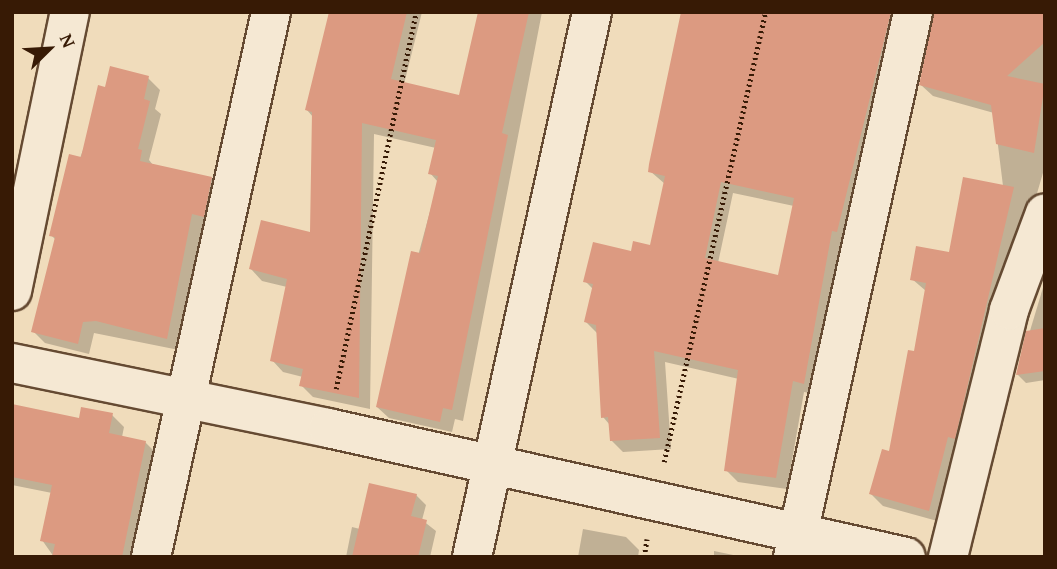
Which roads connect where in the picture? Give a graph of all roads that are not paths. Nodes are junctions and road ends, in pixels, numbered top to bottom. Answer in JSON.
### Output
{"nodes":[{"id":1,"x":70,"y":12,"type":"edge"},
{"id":2,"x":271,"y":12,"type":"edge"},
{"id":3,"x":592,"y":12,"type":"edge"},
{"id":4,"x":913,"y":12,"type":"edge"},
{"id":5,"x":1045,"y":213,"type":"edge"},
{"id":6,"x":12,"y":291,"type":"edge"},
{"id":7,"x":1027,"y":308,"type":"edge"},
{"id":8,"x":12,"y":363,"type":"edge"},
{"id":9,"x":185,"y":399,"type":"junction"},
{"id":10,"x":491,"y":468,"type":"junction"},
{"id":11,"x":795,"y":545,"type":"edge"},
{"id":12,"x":151,"y":557,"type":"edge"},
{"id":13,"x":472,"y":557,"type":"edge"},
{"id":14,"x":906,"y":557,"type":"edge"},
{"id":15,"x":948,"y":557,"type":"edge"}],
"edges":[{"from":1,"to":6,"type":"street"},
{"from":2,"to":9,"type":"street"},
{"from":3,"to":10,"type":"street"},
{"from":4,"to":11,"type":"street"},
{"from":5,"to":7,"type":"street"},
{"from":7,"to":15,"type":"street"},
{"from":8,"to":9,"type":"street"},
{"from":9,"to":10,"type":"street"},
{"from":9,"to":12,"type":"street"},
{"from":10,"to":11,"type":"street"},
{"from":10,"to":13,"type":"street"},
{"from":11,"to":14,"type":"street"}]}
